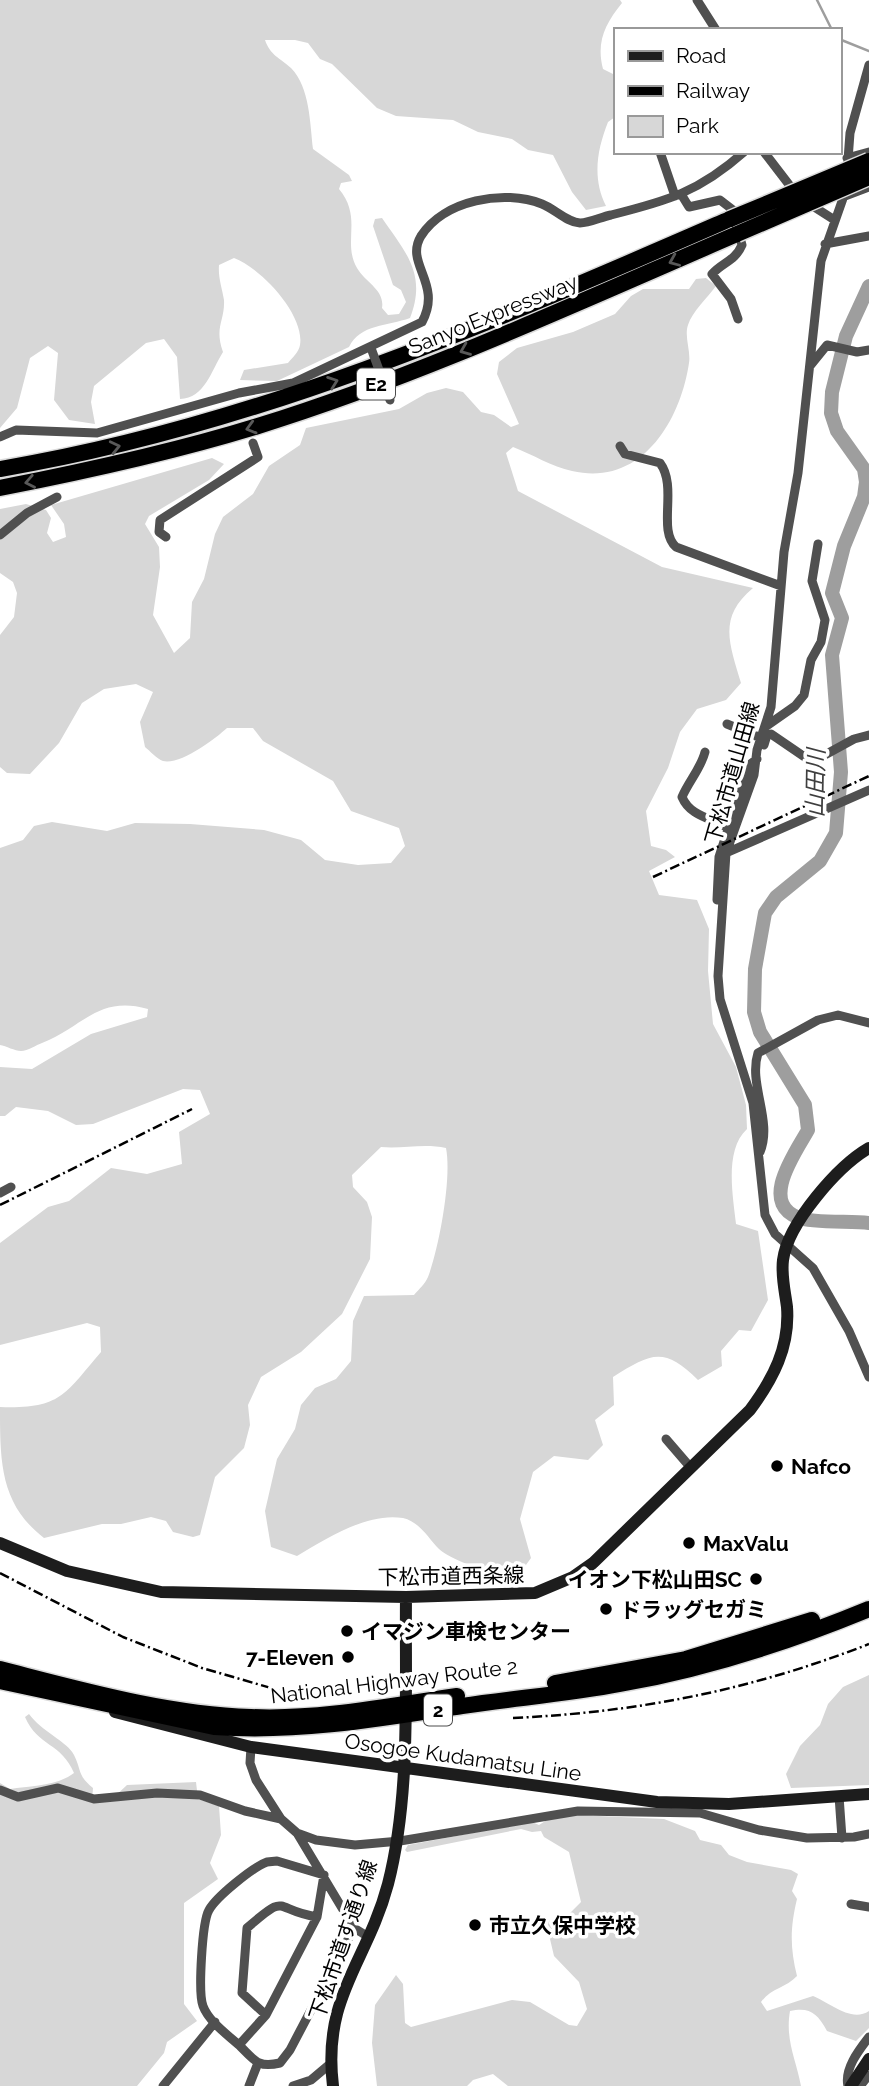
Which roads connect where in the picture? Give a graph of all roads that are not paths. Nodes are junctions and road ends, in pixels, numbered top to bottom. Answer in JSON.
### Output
{"nodes":[{"id":1,"x":697,"y":0,"type":"edge"},
{"id":2,"x":715,"y":28,"type":"edge"},
{"id":3,"x":869,"y":65,"type":"edge"},
{"id":4,"x":869,"y":152,"type":"edge"},
{"id":5,"x":661,"y":154,"type":"edge"},
{"id":6,"x":742,"y":154,"type":"edge"},
{"id":7,"x":765,"y":154,"type":"edge"},
{"id":8,"x":847,"y":158,"type":"junction"},
{"id":9,"x":869,"y":161,"type":"edge"},
{"id":10,"x":869,"y":177,"type":"edge"},
{"id":11,"x":869,"y":187,"type":"edge"},
{"id":12,"x":678,"y":195,"type":"junction"},
{"id":13,"x":845,"y":196,"type":"junction"},
{"id":14,"x":833,"y":219,"type":"junction"},
{"id":15,"x":733,"y":226,"type":"junction"},
{"id":16,"x":869,"y":236,"type":"edge"},
{"id":17,"x":825,"y":244,"type":"junction"},
{"id":18,"x":738,"y":318,"type":"dead end"},
{"id":19,"x":370,"y":347,"type":"junction"},
{"id":20,"x":869,"y":350,"type":"edge"},
{"id":21,"x":810,"y":366,"type":"junction"},
{"id":22,"x":239,"y":393,"type":"junction"},
{"id":23,"x":390,"y":400,"type":"dead end"},
{"id":24,"x":243,"y":406,"type":"dead end"},
{"id":25,"x":0,"y":438,"type":"edge"},
{"id":26,"x":253,"y":443,"type":"dead end"},
{"id":27,"x":620,"y":446,"type":"dead end"},
{"id":28,"x":0,"y":469,"type":"edge"},
{"id":29,"x":0,"y":488,"type":"edge"},
{"id":30,"x":57,"y":497,"type":"dead end"},
{"id":31,"x":0,"y":535,"type":"edge"},
{"id":32,"x":166,"y":537,"type":"dead end"},
{"id":33,"x":818,"y":544,"type":"dead end"},
{"id":34,"x":781,"y":586,"type":"junction"},
{"id":35,"x":727,"y":724,"type":"dead end"},
{"id":36,"x":764,"y":728,"type":"junction"},
{"id":37,"x":869,"y":735,"type":"edge"},
{"id":38,"x":761,"y":738,"type":"junction"},
{"id":39,"x":705,"y":752,"type":"dead end"},
{"id":40,"x":757,"y":759,"type":"junction"},
{"id":41,"x":869,"y":790,"type":"edge"},
{"id":42,"x":729,"y":828,"type":"junction"},
{"id":43,"x":726,"y":853,"type":"junction"},
{"id":44,"x":722,"y":919,"type":"junction"},
{"id":45,"x":869,"y":1023,"type":"edge"},
{"id":46,"x":869,"y":1148,"type":"edge"},
{"id":47,"x":758,"y":1156,"type":"junction"},
{"id":48,"x":11,"y":1187,"type":"dead end"},
{"id":49,"x":0,"y":1193,"type":"edge"},
{"id":50,"x":786,"y":1246,"type":"junction"},
{"id":51,"x":869,"y":1377,"type":"edge"},
{"id":52,"x":666,"y":1440,"type":"dead end"},
{"id":53,"x":691,"y":1468,"type":"junction"},
{"id":54,"x":0,"y":1544,"type":"edge"},
{"id":55,"x":406,"y":1597,"type":"junction"},
{"id":56,"x":869,"y":1598,"type":"edge"},
{"id":57,"x":869,"y":1609,"type":"edge"},
{"id":58,"x":0,"y":1669,"type":"edge"},
{"id":59,"x":0,"y":1681,"type":"edge"},
{"id":60,"x":60,"y":1695,"type":"junction"},
{"id":61,"x":405,"y":1709,"type":"junction"},
{"id":62,"x":251,"y":1747,"type":"junction"},
{"id":63,"x":403,"y":1768,"type":"junction"},
{"id":64,"x":0,"y":1790,"type":"edge"},
{"id":65,"x":869,"y":1794,"type":"edge"},
{"id":66,"x":839,"y":1796,"type":"junction"},
{"id":67,"x":281,"y":1819,"type":"junction"},
{"id":68,"x":297,"y":1833,"type":"junction"},
{"id":69,"x":869,"y":1834,"type":"edge"},
{"id":70,"x":842,"y":1838,"type":"junction"},
{"id":71,"x":394,"y":1842,"type":"junction"},
{"id":72,"x":324,"y":1875,"type":"junction"},
{"id":73,"x":851,"y":1904,"type":"dead end"},
{"id":74,"x":869,"y":1907,"type":"edge"},
{"id":75,"x":317,"y":1917,"type":"junction"},
{"id":76,"x":355,"y":1928,"type":"junction"},
{"id":77,"x":367,"y":1936,"type":"junction"},
{"id":78,"x":266,"y":2015,"type":"junction"},
{"id":79,"x":215,"y":2022,"type":"junction"},
{"id":80,"x":869,"y":2037,"type":"edge"},
{"id":81,"x":239,"y":2045,"type":"junction"},
{"id":82,"x":869,"y":2059,"type":"edge"},
{"id":83,"x":258,"y":2063,"type":"junction"},
{"id":84,"x":330,"y":2064,"type":"junction"},
{"id":85,"x":869,"y":2075,"type":"edge"},
{"id":86,"x":163,"y":2086,"type":"edge"},
{"id":87,"x":249,"y":2086,"type":"edge"},
{"id":88,"x":293,"y":2086,"type":"edge"},
{"id":89,"x":333,"y":2086,"type":"edge"},
{"id":90,"x":849,"y":2086,"type":"edge"},
{"id":91,"x":860,"y":2086,"type":"edge"}],
"edges":[{"from":1,"to":2,"type":"street"},
{"from":3,"to":8,"type":"street","name":"下松市道山田線"},
{"from":4,"to":8,"type":"street"},
{"from":5,"to":12,"type":"street"},
{"from":6,"to":12,"type":"street"},
{"from":7,"to":14,"type":"street"},
{"from":8,"to":13,"type":"street","name":"下松市道山田線"},
{"from":9,"to":15,"type":"highway","name":"Sanyo Expressway","number":"E2","bridge":true},
{"from":10,"to":15,"type":"highway","name":"Sanyo Expressway","number":"E2","bridge":true},
{"from":11,"to":13,"type":"street"},
{"from":12,"to":18,"type":"street"},
{"from":12,"to":19,"type":"street"},
{"from":13,"to":14,"type":"street","name":"下松市道山田線"},
{"from":14,"to":17,"type":"street","name":"下松市道山田線"},
{"from":28,"to":15,"type":"highway","name":"Sanyo Expressway","number":"E2","one_way":true},
{"from":15,"to":29,"type":"highway","name":"Sanyo Expressway","number":"E2","one_way":true},
{"from":16,"to":17,"type":"street"},
{"from":17,"to":21,"type":"street","name":"下松市道山田線"},
{"from":19,"to":22,"type":"street"},
{"from":19,"to":23,"type":"street","bridge":true},
{"from":20,"to":21,"type":"street"},
{"from":21,"to":34,"type":"street","name":"下松市道山田線"},
{"from":22,"to":24,"type":"street"},
{"from":22,"to":25,"type":"street"},
{"from":26,"to":32,"type":"street"},
{"from":27,"to":34,"type":"street"},
{"from":30,"to":31,"type":"street"},
{"from":33,"to":36,"type":"street"},
{"from":34,"to":36,"type":"street","name":"下松市道山田線"},
{"from":35,"to":38,"type":"street"},
{"from":36,"to":38,"type":"street","name":"下松市道山田線"},
{"from":37,"to":40,"type":"street"},
{"from":38,"to":40,"type":"street","name":"下松市道山田線"},
{"from":39,"to":42,"type":"street"},
{"from":40,"to":42,"type":"street"},
{"from":40,"to":43,"type":"street","name":"下松市道山田線"},
{"from":41,"to":43,"type":"street"},
{"from":42,"to":44,"type":"street"},
{"from":43,"to":44,"type":"street","name":"下松市道山田線"},
{"from":44,"to":47,"type":"street","name":"下松市道山田線"},
{"from":45,"to":47,"type":"street"},
{"from":46,"to":50,"type":"street"},
{"from":47,"to":50,"type":"street","name":"下松市道山田線"},
{"from":48,"to":49,"type":"street"},
{"from":50,"to":51,"type":"street","name":"下松市道山田線"},
{"from":50,"to":53,"type":"street","name":"下松市道西条線"},
{"from":52,"to":53,"type":"street"},
{"from":53,"to":55,"type":"street","name":"下松市道西条線"},
{"from":54,"to":55,"type":"street","name":"下松市道西条線"},
{"from":55,"to":61,"type":"street","name":"下松市道す通り線"},
{"from":56,"to":61,"type":"highway","name":"National Highway Route 2","number":"2"},
{"from":57,"to":61,"type":"highway","name":"National Highway Route 2","number":"2"},
{"from":58,"to":61,"type":"highway","name":"National Highway Route 2","number":"2"},
{"from":59,"to":60,"type":"highway","name":"National Highway Route 2","number":"2"},
{"from":60,"to":61,"type":"highway","name":"National Highway Route 2","number":"2"},
{"from":60,"to":62,"type":"street","name":"Osogoe Kudamatsu Line"},
{"from":61,"to":63,"type":"street","name":"下松市道す通り線"},
{"from":62,"to":63,"type":"street","name":"Osogoe Kudamatsu Line"},
{"from":62,"to":67,"type":"street"},
{"from":63,"to":66,"type":"street","name":"Osogoe Kudamatsu Line"},
{"from":63,"to":71,"type":"street","name":"下松市道す通り線"},
{"from":64,"to":67,"type":"street"},
{"from":65,"to":66,"type":"street","name":"Osogoe Kudamatsu Line"},
{"from":66,"to":70,"type":"street"},
{"from":67,"to":68,"type":"street"},
{"from":68,"to":71,"type":"street"},
{"from":68,"to":72,"type":"street"},
{"from":69,"to":70,"type":"street"},
{"from":70,"to":71,"type":"street"},
{"from":71,"to":77,"type":"street","name":"下松市道す通り線"},
{"from":72,"to":75,"type":"street"},
{"from":72,"to":76,"type":"street"},
{"from":72,"to":79,"type":"street"},
{"from":73,"to":74,"type":"street"},
{"from":75,"to":78,"type":"street"},
{"from":75,"to":78,"type":"street"},
{"from":76,"to":77,"type":"street"},
{"from":76,"to":83,"type":"street"},
{"from":77,"to":84,"type":"street","name":"下松市道す通り線"},
{"from":78,"to":81,"type":"street"},
{"from":79,"to":81,"type":"street"},
{"from":79,"to":86,"type":"street"},
{"from":80,"to":90,"type":"street"},
{"from":81,"to":83,"type":"street"},
{"from":82,"to":90,"type":"street"},
{"from":83,"to":87,"type":"street"},
{"from":84,"to":88,"type":"street"},
{"from":84,"to":89,"type":"street","name":"下松市道す通り線"},
{"from":85,"to":91,"type":"street"}]}
